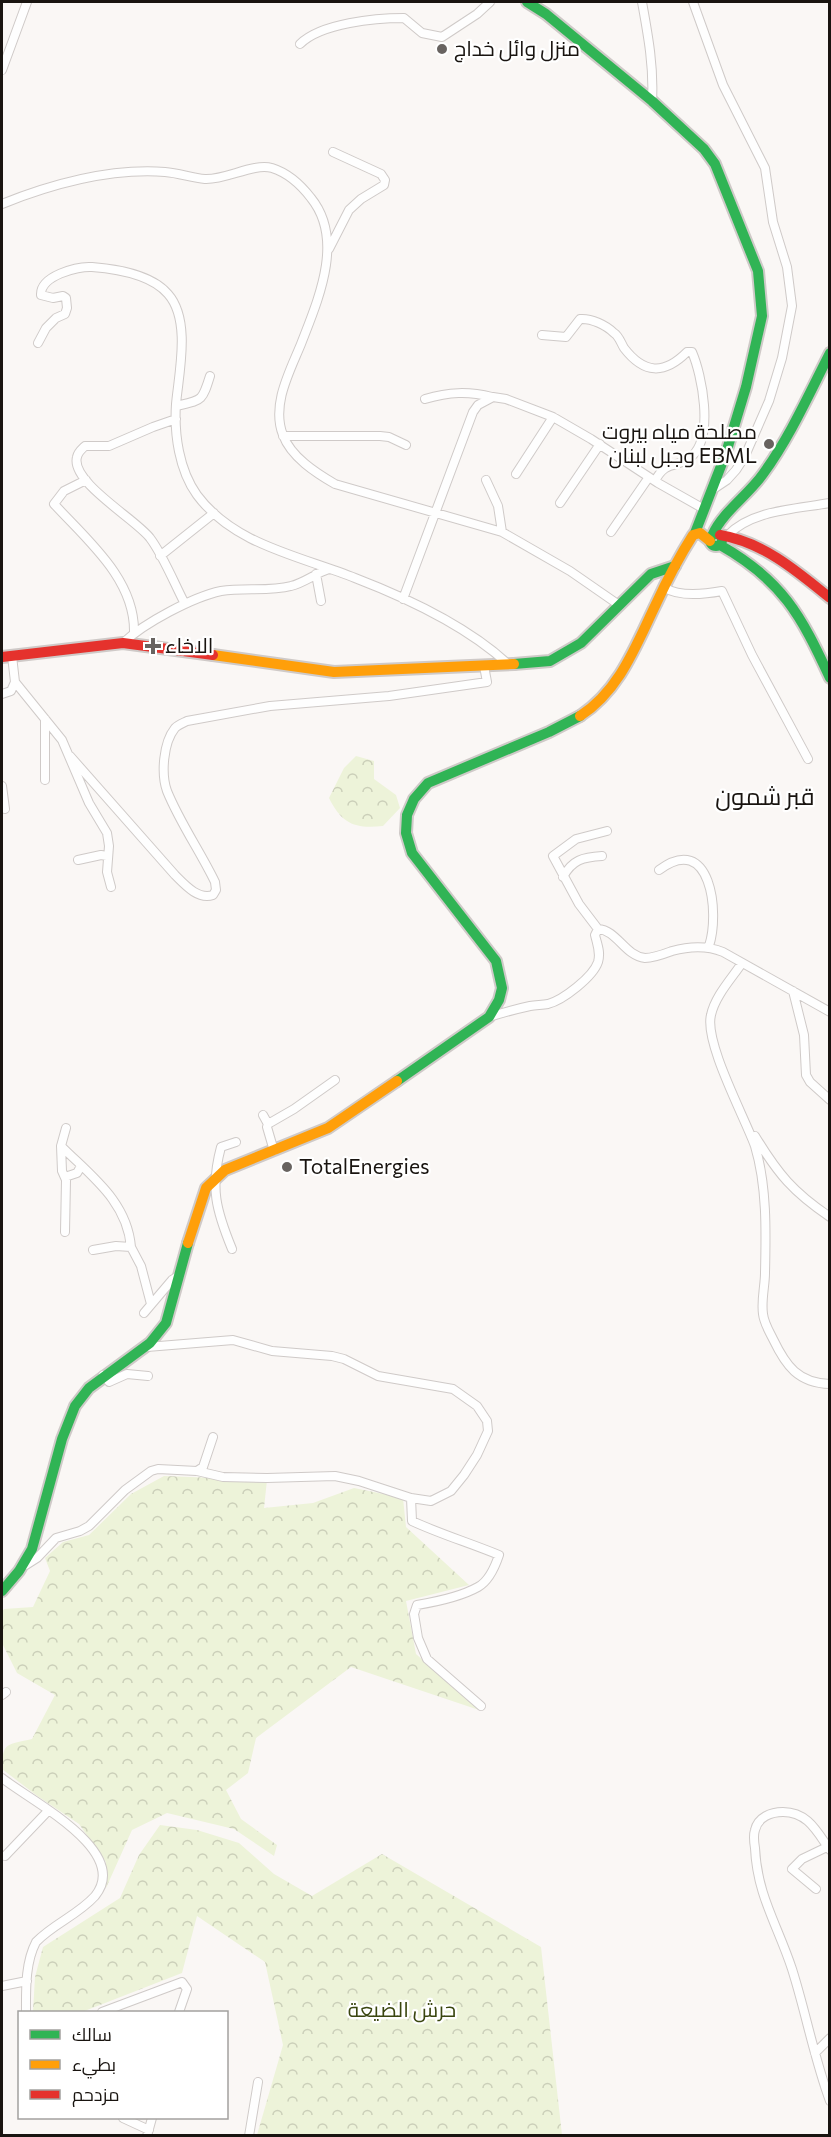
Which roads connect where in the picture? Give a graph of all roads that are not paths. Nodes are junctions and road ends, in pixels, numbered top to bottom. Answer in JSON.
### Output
{"nodes":[{"id":1,"x":27,"y":2,"type":"edge"},
{"id":2,"x":490,"y":2,"type":"edge"},
{"id":3,"x":527,"y":2,"type":"edge"},
{"id":4,"x":642,"y":2,"type":"edge"},
{"id":5,"x":693,"y":2,"type":"edge"},
{"id":6,"x":300,"y":44,"type":"dead end"},
{"id":7,"x":2,"y":70,"type":"edge"},
{"id":8,"x":652,"y":101,"type":"junction"},
{"id":9,"x":333,"y":152,"type":"dead end"},
{"id":10,"x":2,"y":204,"type":"edge"},
{"id":11,"x":327,"y":253,"type":"junction"},
{"id":12,"x":542,"y":335,"type":"dead end"},
{"id":13,"x":38,"y":343,"type":"dead end"},
{"id":14,"x":830,"y":353,"type":"edge"},
{"id":15,"x":210,"y":376,"type":"dead end"},
{"id":16,"x":493,"y":398,"type":"junction"},
{"id":17,"x":425,"y":399,"type":"dead end"},
{"id":18,"x":176,"y":406,"type":"junction"},
{"id":19,"x":553,"y":417,"type":"junction"},
{"id":20,"x":176,"y":419,"type":"junction"},
{"id":21,"x":284,"y":436,"type":"junction"},
{"id":22,"x":600,"y":444,"type":"junction"},
{"id":23,"x":406,"y":445,"type":"dead end"},
{"id":24,"x":516,"y":474,"type":"dead end"},
{"id":25,"x":652,"y":479,"type":"junction"},
{"id":26,"x":86,"y":480,"type":"junction"},
{"id":27,"x":486,"y":480,"type":"dead end"},
{"id":28,"x":711,"y":491,"type":"junction"},
{"id":29,"x":560,"y":503,"type":"dead end"},
{"id":30,"x":830,"y":503,"type":"edge"},
{"id":31,"x":704,"y":509,"type":"junction"},
{"id":32,"x":214,"y":513,"type":"junction"},
{"id":33,"x":435,"y":513,"type":"junction"},
{"id":34,"x":502,"y":532,"type":"junction"},
{"id":35,"x":611,"y":532,"type":"dead end"},
{"id":36,"x":695,"y":533,"type":"junction"},
{"id":37,"x":718,"y":538,"type":"junction"},
{"id":38,"x":160,"y":555,"type":"junction"},
{"id":39,"x":675,"y":566,"type":"junction"},
{"id":40,"x":329,"y":568,"type":"junction"},
{"id":41,"x":316,"y":574,"type":"junction"},
{"id":42,"x":665,"y":588,"type":"junction"},
{"id":43,"x":830,"y":598,"type":"edge"},
{"id":44,"x":403,"y":599,"type":"junction"},
{"id":45,"x":321,"y":601,"type":"dead end"},
{"id":46,"x":185,"y":604,"type":"junction"},
{"id":47,"x":619,"y":605,"type":"junction"},
{"id":48,"x":134,"y":632,"type":"junction"},
{"id":49,"x":123,"y":643,"type":"junction"},
{"id":50,"x":7,"y":656,"type":"edge"},
{"id":51,"x":508,"y":664,"type":"junction"},
{"id":52,"x":484,"y":666,"type":"junction"},
{"id":53,"x":830,"y":678,"type":"edge"},
{"id":54,"x":15,"y":682,"type":"junction"},
{"id":55,"x":2,"y":694,"type":"edge"},
{"id":56,"x":45,"y":720,"type":"junction"},
{"id":57,"x":70,"y":756,"type":"junction"},
{"id":58,"x":808,"y":759,"type":"dead end"},
{"id":59,"x":45,"y":780,"type":"dead end"},
{"id":60,"x":2,"y":786,"type":"edge"},
{"id":61,"x":4,"y":809,"type":"dead end"},
{"id":62,"x":607,"y":831,"type":"dead end"},
{"id":63,"x":107,"y":856,"type":"junction"},
{"id":64,"x":602,"y":856,"type":"dead end"},
{"id":65,"x":78,"y":860,"type":"dead end"},
{"id":66,"x":659,"y":870,"type":"dead end"},
{"id":67,"x":563,"y":878,"type":"junction"},
{"id":68,"x":111,"y":887,"type":"dead end"},
{"id":69,"x":598,"y":929,"type":"junction"},
{"id":70,"x":709,"y":946,"type":"junction"},
{"id":71,"x":742,"y":963,"type":"junction"},
{"id":72,"x":793,"y":991,"type":"junction"},
{"id":73,"x":830,"y":1012,"type":"edge"},
{"id":74,"x":489,"y":1017,"type":"junction"},
{"id":75,"x":335,"y":1080,"type":"dead end"},
{"id":76,"x":830,"y":1100,"type":"edge"},
{"id":77,"x":263,"y":1115,"type":"dead end"},
{"id":78,"x":744,"y":1117,"type":"junction"},
{"id":79,"x":268,"y":1124,"type":"junction"},
{"id":80,"x":66,"y":1128,"type":"dead end"},
{"id":81,"x":236,"y":1142,"type":"dead end"},
{"id":82,"x":61,"y":1146,"type":"junction"},
{"id":83,"x":274,"y":1151,"type":"junction"},
{"id":84,"x":81,"y":1166,"type":"junction"},
{"id":85,"x":65,"y":1177,"type":"junction"},
{"id":86,"x":214,"y":1179,"type":"junction"},
{"id":87,"x":830,"y":1217,"type":"edge"},
{"id":88,"x":64,"y":1232,"type":"dead end"},
{"id":89,"x":131,"y":1247,"type":"junction"},
{"id":90,"x":232,"y":1248,"type":"dead end"},
{"id":91,"x":93,"y":1250,"type":"dead end"},
{"id":92,"x":181,"y":1274,"type":"junction"},
{"id":93,"x":151,"y":1304,"type":"junction"},
{"id":94,"x":144,"y":1313,"type":"dead end"},
{"id":95,"x":147,"y":1347,"type":"junction"},
{"id":96,"x":103,"y":1375,"type":"junction"},
{"id":97,"x":148,"y":1376,"type":"dead end"},
{"id":98,"x":830,"y":1384,"type":"edge"},
{"id":99,"x":213,"y":1437,"type":"dead end"},
{"id":100,"x":197,"y":1471,"type":"junction"},
{"id":101,"x":411,"y":1498,"type":"junction"},
{"id":102,"x":22,"y":1568,"type":"junction"},
{"id":103,"x":2,"y":1591,"type":"edge"},
{"id":104,"x":481,"y":1706,"type":"dead end"},
{"id":105,"x":2,"y":1778,"type":"edge"},
{"id":106,"x":48,"y":1811,"type":"junction"},
{"id":107,"x":828,"y":1848,"type":"edge"},
{"id":108,"x":5,"y":1856,"type":"dead end"},
{"id":109,"x":816,"y":1889,"type":"dead end"},
{"id":110,"x":27,"y":1981,"type":"junction"},
{"id":111,"x":2,"y":1986,"type":"edge"},
{"id":112,"x":26,"y":2011,"type":"edge"},
{"id":113,"x":107,"y":2011,"type":"edge"},
{"id":114,"x":180,"y":2011,"type":"edge"},
{"id":115,"x":830,"y":2038,"type":"edge"},
{"id":116,"x":815,"y":2053,"type":"junction"},
{"id":117,"x":258,"y":2082,"type":"dead end"},
{"id":118,"x":830,"y":2101,"type":"edge"},
{"id":119,"x":125,"y":2119,"type":"edge"},
{"id":120,"x":148,"y":2133,"type":"edge"},
{"id":121,"x":249,"y":2136,"type":"edge"}],
"edges":[{"from":1,"to":7,"type":"street"},
{"from":2,"to":6,"type":"street"},
{"from":3,"to":8,"type":"main road"},
{"from":4,"to":8,"type":"street"},
{"from":5,"to":28,"type":"street"},
{"from":8,"to":28,"type":"main road"},
{"from":9,"to":11,"type":"street"},
{"from":10,"to":11,"type":"street"},
{"from":11,"to":21,"type":"street"},
{"from":12,"to":25,"type":"street"},
{"from":13,"to":18,"type":"street"},
{"from":14,"to":37,"type":"main road"},
{"from":15,"to":18,"type":"street"},
{"from":16,"to":17,"type":"street"},
{"from":16,"to":19,"type":"street"},
{"from":16,"to":33,"type":"street"},
{"from":18,"to":20,"type":"street"},
{"from":19,"to":22,"type":"street"},
{"from":19,"to":24,"type":"street"},
{"from":20,"to":26,"type":"street"},
{"from":20,"to":32,"type":"street"},
{"from":21,"to":23,"type":"street"},
{"from":21,"to":33,"type":"street"},
{"from":22,"to":25,"type":"street"},
{"from":22,"to":29,"type":"street"},
{"from":25,"to":31,"type":"street"},
{"from":25,"to":35,"type":"street"},
{"from":26,"to":38,"type":"street"},
{"from":26,"to":48,"type":"street"},
{"from":27,"to":34,"type":"street"},
{"from":28,"to":31,"type":"main road"},
{"from":30,"to":37,"type":"street"},
{"from":31,"to":36,"type":"main road"},
{"from":32,"to":38,"type":"street"},
{"from":32,"to":40,"type":"street"},
{"from":33,"to":34,"type":"street"},
{"from":33,"to":44,"type":"street"},
{"from":34,"to":47,"type":"street"},
{"from":36,"to":37,"type":"main road"},
{"from":36,"to":39,"type":"main road"},
{"from":37,"to":43,"type":"main road"},
{"from":37,"to":53,"type":"main road"},
{"from":38,"to":46,"type":"street"},
{"from":39,"to":42,"type":"main road"},
{"from":39,"to":47,"type":"main road"},
{"from":40,"to":41,"type":"street"},
{"from":40,"to":44,"type":"street"},
{"from":41,"to":45,"type":"street"},
{"from":41,"to":46,"type":"street"},
{"from":42,"to":58,"type":"street"},
{"from":42,"to":74,"type":"main road"},
{"from":44,"to":51,"type":"street"},
{"from":46,"to":48,"type":"street"},
{"from":47,"to":51,"type":"main road"},
{"from":48,"to":49,"type":"street"},
{"from":49,"to":50,"type":"main road"},
{"from":49,"to":52,"type":"main road"},
{"from":50,"to":54,"type":"street"},
{"from":51,"to":52,"type":"main road"},
{"from":52,"to":57,"type":"street"},
{"from":54,"to":55,"type":"street"},
{"from":54,"to":56,"type":"street"},
{"from":56,"to":57,"type":"street"},
{"from":56,"to":59,"type":"street"},
{"from":57,"to":63,"type":"street"},
{"from":60,"to":61,"type":"street"},
{"from":62,"to":67,"type":"street"},
{"from":63,"to":65,"type":"street"},
{"from":63,"to":68,"type":"street"},
{"from":64,"to":67,"type":"street"},
{"from":66,"to":70,"type":"street"},
{"from":67,"to":69,"type":"street"},
{"from":69,"to":70,"type":"street"},
{"from":69,"to":74,"type":"street"},
{"from":70,"to":71,"type":"street"},
{"from":71,"to":72,"type":"street"},
{"from":71,"to":78,"type":"street"},
{"from":72,"to":73,"type":"street"},
{"from":72,"to":76,"type":"street"},
{"from":74,"to":83,"type":"main road"},
{"from":75,"to":79,"type":"street"},
{"from":77,"to":79,"type":"street"},
{"from":78,"to":87,"type":"street"},
{"from":78,"to":98,"type":"street"},
{"from":79,"to":83,"type":"street"},
{"from":80,"to":82,"type":"street"},
{"from":81,"to":86,"type":"street"},
{"from":82,"to":84,"type":"street"},
{"from":82,"to":85,"type":"street"},
{"from":83,"to":86,"type":"main road"},
{"from":84,"to":85,"type":"street"},
{"from":84,"to":89,"type":"street"},
{"from":85,"to":88,"type":"street"},
{"from":86,"to":90,"type":"street"},
{"from":86,"to":92,"type":"main road"},
{"from":89,"to":91,"type":"street"},
{"from":89,"to":93,"type":"street"},
{"from":92,"to":93,"type":"street"},
{"from":92,"to":95,"type":"main road"},
{"from":93,"to":94,"type":"street"},
{"from":95,"to":96,"type":"main road"},
{"from":95,"to":101,"type":"street"},
{"from":96,"to":97,"type":"street"},
{"from":96,"to":102,"type":"main road"},
{"from":99,"to":100,"type":"street"},
{"from":100,"to":101,"type":"street"},
{"from":100,"to":102,"type":"street"},
{"from":101,"to":104,"type":"street"},
{"from":102,"to":103,"type":"main road"},
{"from":105,"to":106,"type":"street"},
{"from":106,"to":108,"type":"street"},
{"from":106,"to":110,"type":"street"},
{"from":107,"to":109,"type":"street"},
{"from":107,"to":116,"type":"street"},
{"from":110,"to":111,"type":"street"},
{"from":110,"to":112,"type":"street"},
{"from":113,"to":114,"type":"street"},
{"from":115,"to":116,"type":"street"},
{"from":116,"to":118,"type":"street"},
{"from":117,"to":121,"type":"street"},
{"from":119,"to":120,"type":"street"}]}
